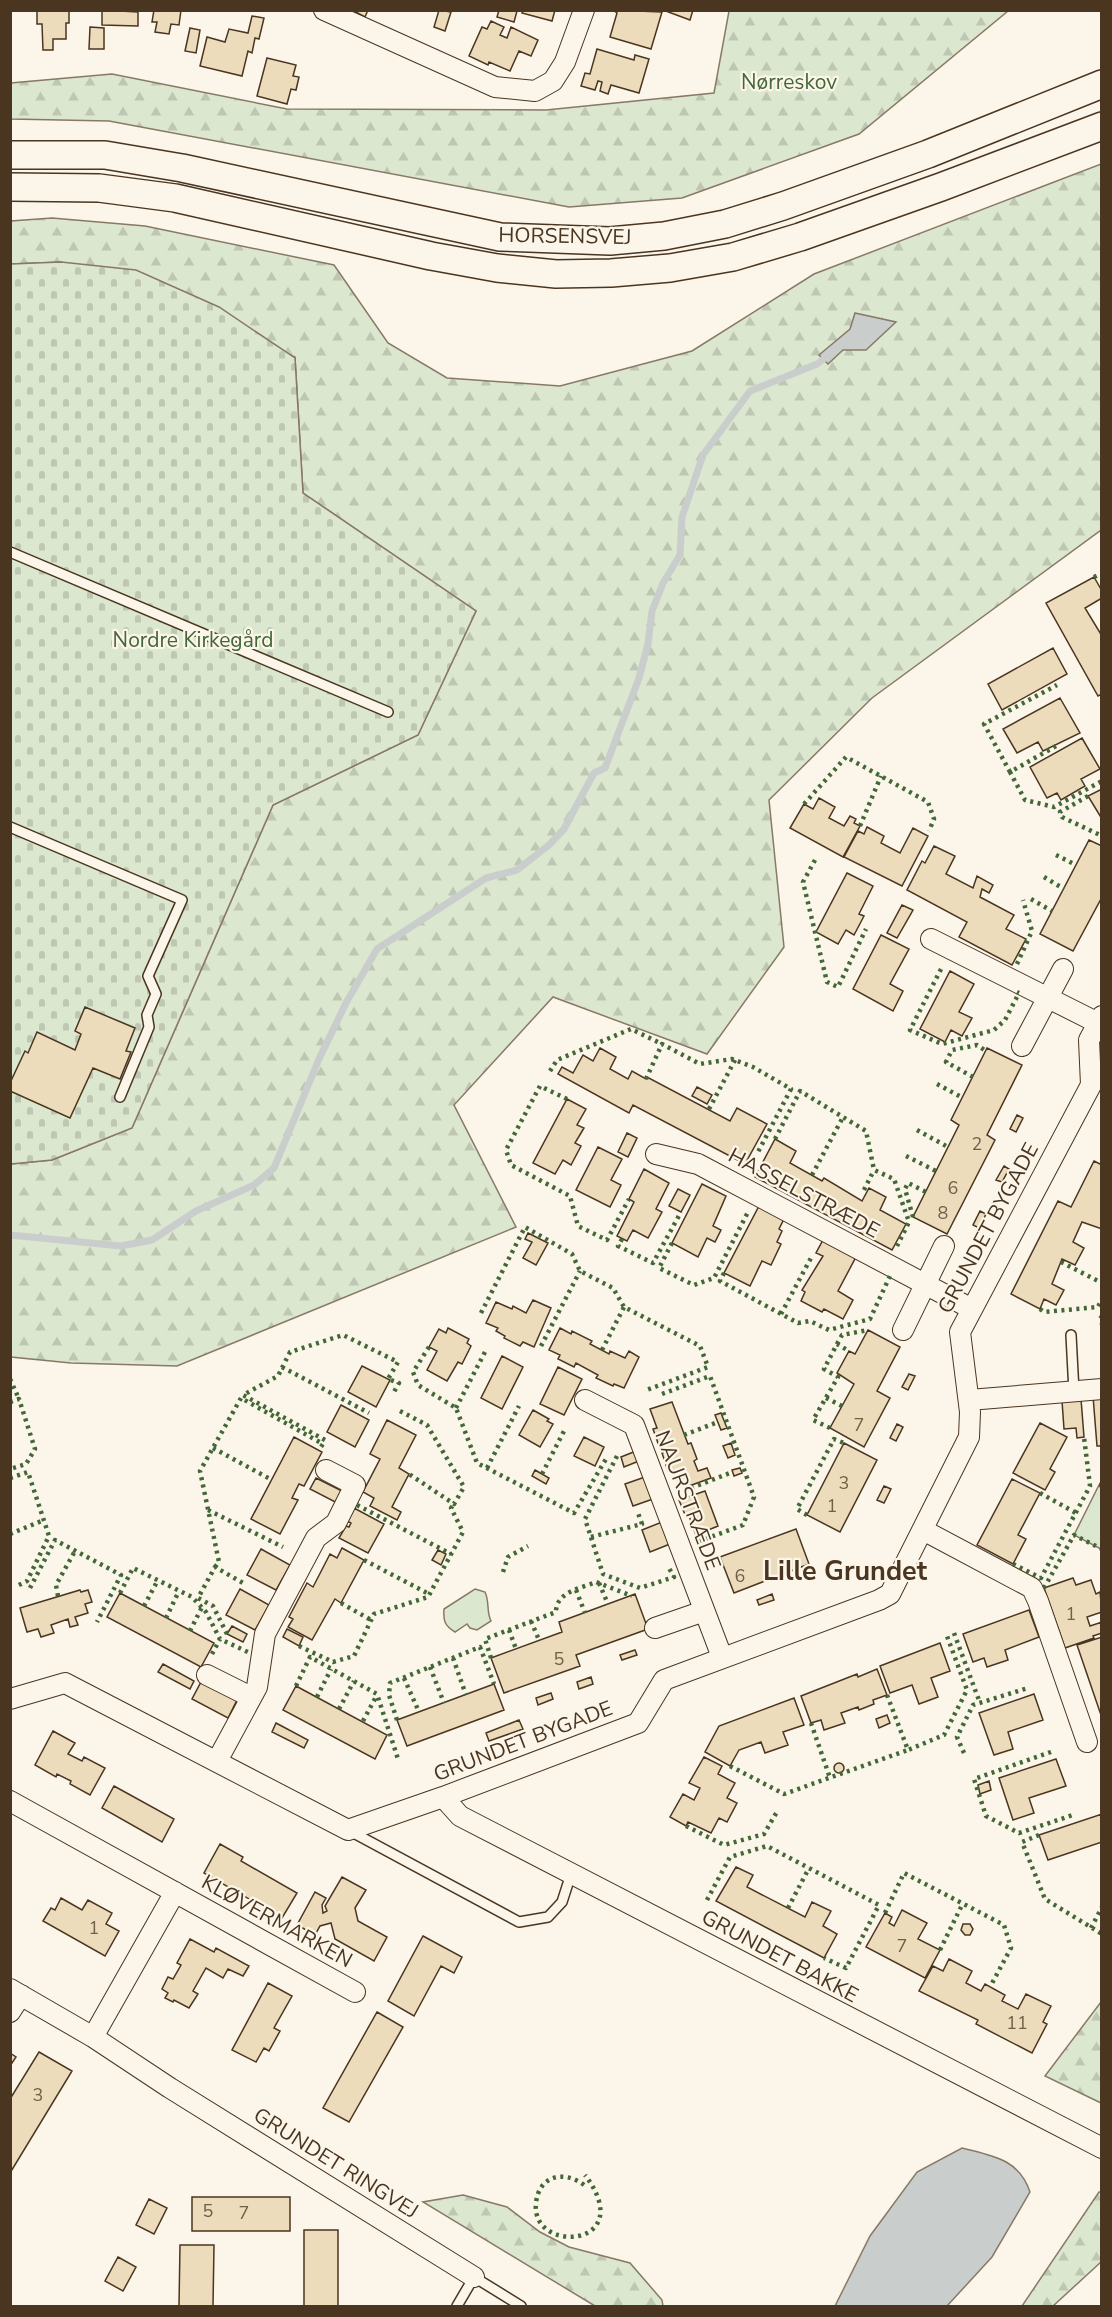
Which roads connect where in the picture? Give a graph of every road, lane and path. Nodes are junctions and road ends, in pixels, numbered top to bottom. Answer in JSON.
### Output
{"nodes":[{"id":1,"x":324,"y":10,"type":"edge"},
{"id":2,"x":584,"y":10,"type":"edge"},
{"id":3,"x":1101,"y":84,"type":"edge"},
{"id":4,"x":1101,"y":126,"type":"edge"},
{"id":5,"x":10,"y":155,"type":"edge"},
{"id":6,"x":10,"y":187,"type":"edge"},
{"id":7,"x":10,"y":552,"type":"edge"},
{"id":8,"x":388,"y":712,"type":"dead end"},
{"id":9,"x":10,"y":827,"type":"edge"},
{"id":10,"x":931,"y":939,"type":"dead end"},
{"id":11,"x":1063,"y":969,"type":"dead end"},
{"id":12,"x":1047,"y":998,"type":"junction"},
{"id":13,"x":1100,"y":1020,"type":"edge"},
{"id":14,"x":1022,"y":1046,"type":"dead end"},
{"id":15,"x":120,"y":1097,"type":"dead end"},
{"id":16,"x":656,"y":1154,"type":"dead end"},
{"id":17,"x":944,"y":1246,"type":"dead end"},
{"id":18,"x":925,"y":1284,"type":"junction"},
{"id":19,"x":972,"y":1309,"type":"junction"},
{"id":20,"x":903,"y":1330,"type":"dead end"},
{"id":21,"x":1071,"y":1335,"type":"dead end"},
{"id":22,"x":1101,"y":1389,"type":"edge"},
{"id":23,"x":1074,"y":1392,"type":"junction"},
{"id":24,"x":585,"y":1400,"type":"dead end"},
{"id":25,"x":969,"y":1401,"type":"junction"},
{"id":26,"x":326,"y":1470,"type":"dead end"},
{"id":27,"x":923,"y":1530,"type":"junction"},
{"id":28,"x":704,"y":1611,"type":"junction"},
{"id":29,"x":656,"y":1628,"type":"dead end"},
{"id":30,"x":722,"y":1657,"type":"junction"},
{"id":31,"x":207,"y":1675,"type":"dead end"},
{"id":32,"x":252,"y":1697,"type":"junction"},
{"id":33,"x":10,"y":1699,"type":"edge"},
{"id":34,"x":1087,"y":1742,"type":"dead end"},
{"id":35,"x":217,"y":1761,"type":"junction"},
{"id":36,"x":443,"y":1797,"type":"junction"},
{"id":37,"x":10,"y":1801,"type":"edge"},
{"id":38,"x":348,"y":1830,"type":"junction"},
{"id":39,"x":571,"y":1874,"type":"junction"},
{"id":40,"x":175,"y":1892,"type":"junction"},
{"id":41,"x":16,"y":1992,"type":"edge"},
{"id":42,"x":355,"y":1992,"type":"dead end"},
{"id":43,"x":10,"y":2012,"type":"edge"},
{"id":44,"x":93,"y":2037,"type":"junction"},
{"id":45,"x":1101,"y":2148,"type":"edge"},
{"id":46,"x":474,"y":2277,"type":"junction"},
{"id":47,"x":457,"y":2307,"type":"edge"},
{"id":48,"x":522,"y":2307,"type":"edge"}],
"edges":[{"from":1,"to":2,"type":"street"},
{"from":3,"to":5,"type":"main road","name":"HORSENSVEJ"},
{"from":4,"to":6,"type":"main road","name":"HORSENSVEJ"},
{"from":7,"to":8,"type":"lane"},
{"from":9,"to":15,"type":"lane"},
{"from":10,"to":12,"type":"street"},
{"from":11,"to":12,"type":"street"},
{"from":12,"to":13,"type":"street"},
{"from":12,"to":14,"type":"street"},
{"from":13,"to":19,"type":"street","name":"GRUNDET BYGADE"},
{"from":16,"to":18,"type":"street","name":"HASSELSTRÆDE"},
{"from":17,"to":18,"type":"street"},
{"from":18,"to":19,"type":"street","name":"HASSELSTRÆDE"},
{"from":18,"to":20,"type":"street"},
{"from":19,"to":25,"type":"street","name":"GRUNDET BYGADE"},
{"from":21,"to":23,"type":"lane"},
{"from":22,"to":23,"type":"street"},
{"from":23,"to":25,"type":"street"},
{"from":24,"to":28,"type":"street","name":"NAURSTRÆDE"},
{"from":25,"to":27,"type":"street","name":"GRUNDET BYGADE"},
{"from":26,"to":32,"type":"street"},
{"from":27,"to":30,"type":"street","name":"GRUNDET BYGADE"},
{"from":27,"to":34,"type":"street"},
{"from":28,"to":29,"type":"street"},
{"from":28,"to":30,"type":"street","name":"NAURSTRÆDE"},
{"from":30,"to":36,"type":"street","name":"GRUNDET BYGADE"},
{"from":31,"to":32,"type":"street"},
{"from":32,"to":35,"type":"street"},
{"from":33,"to":35,"type":"street"},
{"from":35,"to":38,"type":"street"},
{"from":36,"to":38,"type":"street","name":"GRUNDET BYGADE"},
{"from":36,"to":39,"type":"street","name":"GRUNDET BAKKE"},
{"from":37,"to":40,"type":"street","name":"KLØVERMARKEN"},
{"from":38,"to":39,"type":"lane"},
{"from":39,"to":45,"type":"street","name":"GRUNDET BAKKE"},
{"from":40,"to":42,"type":"street","name":"KLØVERMARKEN"},
{"from":40,"to":44,"type":"street","name":"KLØVERMARKEN"},
{"from":41,"to":43,"type":"street"},
{"from":41,"to":44,"type":"street"},
{"from":44,"to":46,"type":"street","name":"GRUNDET RINGVEJ"},
{"from":46,"to":47,"type":"lane"},
{"from":46,"to":48,"type":"lane","name":"GRUNDET RINGVEJ"}]}
